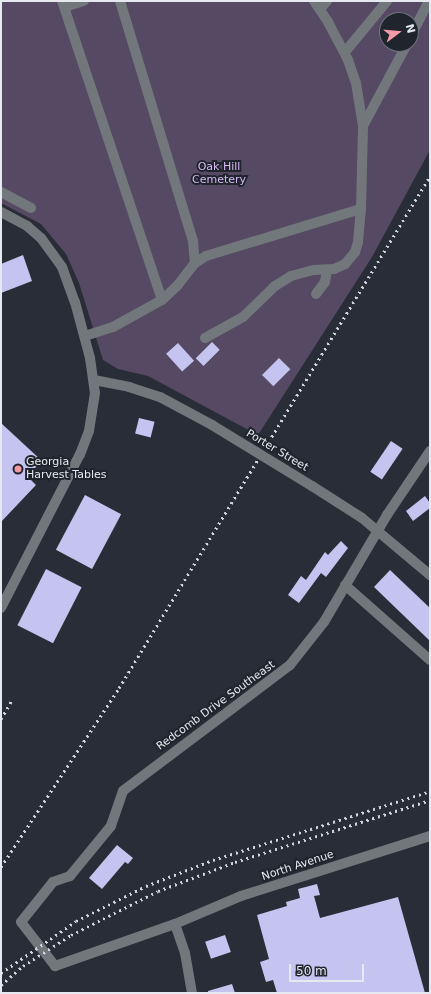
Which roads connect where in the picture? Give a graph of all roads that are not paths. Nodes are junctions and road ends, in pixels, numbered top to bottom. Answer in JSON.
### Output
{"nodes":[{"id":1,"x":84,"y":1,"type":"edge"},
{"id":2,"x":120,"y":1,"type":"edge"},
{"id":3,"x":314,"y":1,"type":"edge"},
{"id":4,"x":327,"y":1,"type":"edge"},
{"id":5,"x":387,"y":1,"type":"edge"},
{"id":6,"x":429,"y":1,"type":"edge"},
{"id":7,"x":64,"y":4,"type":"edge"},
{"id":8,"x":320,"y":10,"type":"junction"},
{"id":9,"x":419,"y":20,"type":"edge"},
{"id":10,"x":344,"y":52,"type":"junction"},
{"id":11,"x":403,"y":52,"type":"edge"},
{"id":12,"x":363,"y":126,"type":"junction"},
{"id":13,"x":1,"y":192,"type":"edge"},
{"id":14,"x":31,"y":208,"type":"dead end"},
{"id":15,"x":361,"y":209,"type":"junction"},
{"id":16,"x":1,"y":212,"type":"edge"},
{"id":17,"x":195,"y":263,"type":"junction"},
{"id":18,"x":327,"y":270,"type":"junction"},
{"id":19,"x":316,"y":294,"type":"dead end"},
{"id":20,"x":162,"y":300,"type":"junction"},
{"id":21,"x":84,"y":336,"type":"junction"},
{"id":22,"x":205,"y":338,"type":"dead end"},
{"id":23,"x":94,"y":380,"type":"junction"},
{"id":24,"x":429,"y":456,"type":"edge"},
{"id":25,"x":378,"y":530,"type":"junction"},
{"id":26,"x":430,"y":575,"type":"edge"},
{"id":27,"x":345,"y":585,"type":"junction"},
{"id":28,"x":1,"y":608,"type":"edge"},
{"id":29,"x":430,"y":660,"type":"edge"},
{"id":30,"x":430,"y":836,"type":"edge"},
{"id":31,"x":175,"y":924,"type":"junction"},
{"id":32,"x":55,"y":966,"type":"joint"},
{"id":33,"x":192,"y":993,"type":"edge"}],
"edges":[{"from":1,"to":7,"type":"street"},
{"from":2,"to":17,"type":"street"},
{"from":3,"to":8,"type":"street"},
{"from":4,"to":8,"type":"street"},
{"from":5,"to":10,"type":"street"},
{"from":6,"to":9,"type":"street"},
{"from":7,"to":20,"type":"street"},
{"from":8,"to":10,"type":"street"},
{"from":10,"to":12,"type":"street"},
{"from":11,"to":12,"type":"street"},
{"from":12,"to":15,"type":"street"},
{"from":13,"to":14,"type":"street"},
{"from":15,"to":17,"type":"street"},
{"from":15,"to":18,"type":"street"},
{"from":16,"to":21,"type":"street"},
{"from":17,"to":20,"type":"street"},
{"from":18,"to":19,"type":"street"},
{"from":18,"to":22,"type":"street"},
{"from":20,"to":21,"type":"street"},
{"from":21,"to":23,"type":"street"},
{"from":23,"to":25,"type":"street","name":"Porter Street","bridge":true},
{"from":23,"to":28,"type":"street"},
{"from":24,"to":25,"type":"street","name":"Redcomb Drive Southeast"},
{"from":25,"to":26,"type":"street","name":"Porter Street"},
{"from":25,"to":27,"type":"street","name":"Redcomb Drive Southeast"},
{"from":27,"to":29,"type":"street"},
{"from":27,"to":32,"type":"street","name":"Redcomb Drive Southeast"},
{"from":30,"to":31,"type":"street","name":"North Avenue"},
{"from":31,"to":32,"type":"street","name":"North Avenue"},
{"from":31,"to":33,"type":"street"}]}
